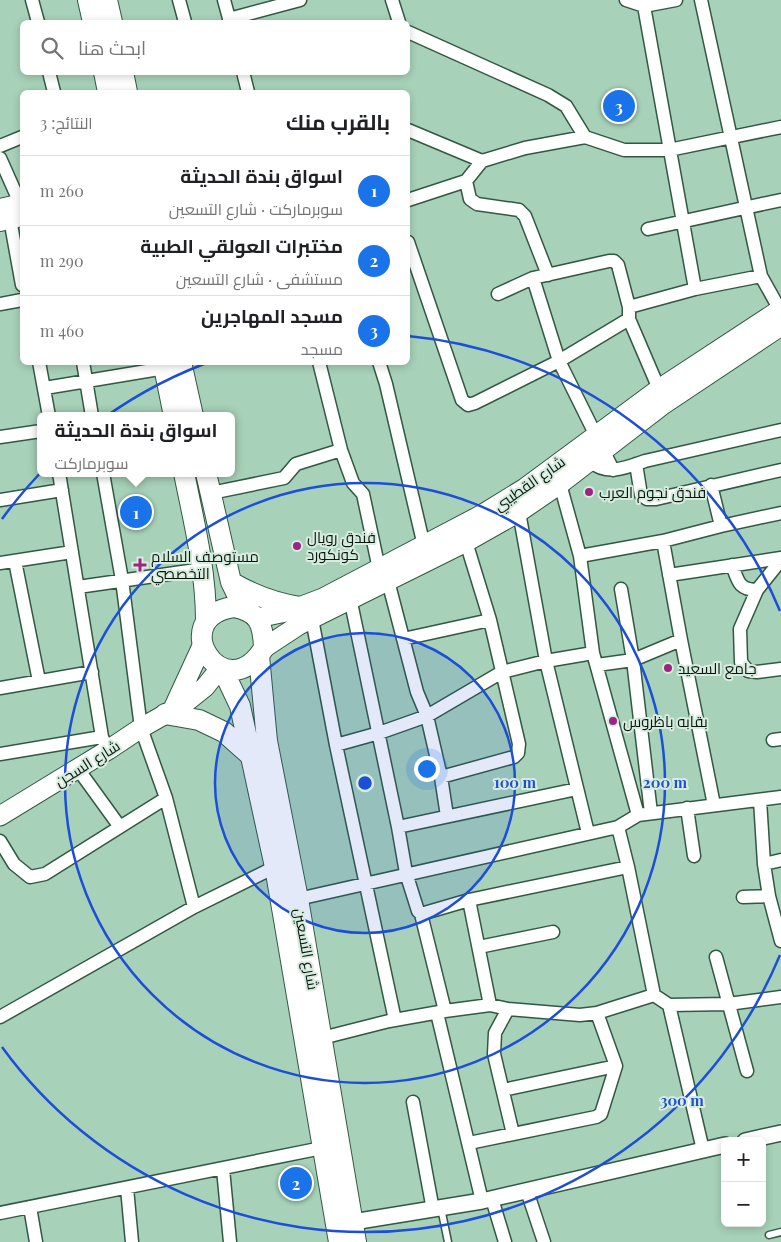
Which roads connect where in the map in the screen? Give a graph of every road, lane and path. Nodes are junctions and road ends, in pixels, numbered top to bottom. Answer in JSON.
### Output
{"nodes":[{"id":1,"x":32,"y":0,"type":"edge"},
{"id":2,"x":88,"y":0,"type":"edge"},
{"id":3,"x":107,"y":0,"type":"edge"},
{"id":4,"x":180,"y":0,"type":"edge"},
{"id":5,"x":224,"y":0,"type":"edge"},
{"id":6,"x":300,"y":0,"type":"edge"},
{"id":7,"x":392,"y":0,"type":"edge"},
{"id":8,"x":626,"y":0,"type":"edge"},
{"id":9,"x":676,"y":0,"type":"edge"},
{"id":10,"x":701,"y":0,"type":"edge"},
{"id":11,"x":644,"y":6,"type":"junction"},
{"id":12,"x":37,"y":20,"type":"edge"},
{"id":13,"x":93,"y":20,"type":"edge"},
{"id":14,"x":112,"y":20,"type":"edge"},
{"id":15,"x":185,"y":20,"type":"edge"},
{"id":16,"x":230,"y":20,"type":"edge"},
{"id":17,"x":233,"y":20,"type":"edge"},
{"id":18,"x":398,"y":20,"type":"edge"},
{"id":19,"x":410,"y":33,"type":"edge"},
{"id":20,"x":50,"y":75,"type":"edge"},
{"id":21,"x":105,"y":75,"type":"edge"},
{"id":22,"x":123,"y":75,"type":"edge"},
{"id":23,"x":244,"y":75,"type":"edge"},
{"id":24,"x":54,"y":90,"type":"edge"},
{"id":25,"x":108,"y":90,"type":"edge"},
{"id":26,"x":126,"y":90,"type":"edge"},
{"id":27,"x":248,"y":90,"type":"edge"},
{"id":28,"x":781,"y":127,"type":"edge"},
{"id":29,"x":410,"y":131,"type":"edge"},
{"id":30,"x":585,"y":137,"type":"junction"},
{"id":31,"x":20,"y":138,"type":"edge"},
{"id":32,"x":731,"y":138,"type":"junction"},
{"id":33,"x":0,"y":146,"type":"edge"},
{"id":34,"x":669,"y":150,"type":"junction"},
{"id":35,"x":0,"y":158,"type":"edge"},
{"id":36,"x":482,"y":161,"type":"junction"},
{"id":37,"x":466,"y":182,"type":"junction"},
{"id":38,"x":410,"y":199,"type":"edge"},
{"id":39,"x":781,"y":200,"type":"edge"},
{"id":40,"x":746,"y":208,"type":"junction"},
{"id":41,"x":13,"y":212,"type":"edge"},
{"id":42,"x":683,"y":220,"type":"junction"},
{"id":43,"x":648,"y":229,"type":"dead end"},
{"id":44,"x":410,"y":252,"type":"edge"},
{"id":45,"x":20,"y":269,"type":"edge"},
{"id":46,"x":548,"y":275,"type":"junction"},
{"id":47,"x":762,"y":276,"type":"junction"},
{"id":48,"x":533,"y":278,"type":"junction"},
{"id":49,"x":695,"y":289,"type":"junction"},
{"id":50,"x":498,"y":294,"type":"dead end"},
{"id":51,"x":20,"y":300,"type":"edge"},
{"id":52,"x":0,"y":304,"type":"edge"},
{"id":53,"x":629,"y":313,"type":"junction"},
{"id":54,"x":781,"y":315,"type":"edge"},
{"id":55,"x":559,"y":361,"type":"junction"},
{"id":56,"x":40,"y":365,"type":"edge"},
{"id":57,"x":83,"y":365,"type":"edge"},
{"id":58,"x":165,"y":365,"type":"edge"},
{"id":59,"x":170,"y":365,"type":"edge"},
{"id":60,"x":170,"y":365,"type":"edge"},
{"id":61,"x":320,"y":365,"type":"edge"},
{"id":62,"x":380,"y":365,"type":"edge"},
{"id":63,"x":86,"y":382,"type":"junction"},
{"id":64,"x":45,"y":388,"type":"junction"},
{"id":65,"x":659,"y":389,"type":"junction"},
{"id":66,"x":48,"y":412,"type":"edge"},
{"id":67,"x":91,"y":412,"type":"edge"},
{"id":68,"x":174,"y":412,"type":"edge"},
{"id":69,"x":191,"y":412,"type":"edge"},
{"id":70,"x":781,"y":430,"type":"edge"},
{"id":71,"x":37,"y":432,"type":"edge"},
{"id":72,"x":0,"y":437,"type":"edge"},
{"id":73,"x":596,"y":449,"type":"junction"},
{"id":74,"x":341,"y":450,"type":"junction"},
{"id":75,"x":636,"y":464,"type":"junction"},
{"id":76,"x":613,"y":470,"type":"junction"},
{"id":77,"x":781,"y":470,"type":"edge"},
{"id":78,"x":60,"y":477,"type":"edge"},
{"id":79,"x":104,"y":477,"type":"edge"},
{"id":80,"x":185,"y":477,"type":"edge"},
{"id":81,"x":207,"y":477,"type":"edge"},
{"id":82,"x":560,"y":484,"type":"junction"},
{"id":83,"x":711,"y":485,"type":"junction"},
{"id":84,"x":62,"y":490,"type":"junction"},
{"id":85,"x":210,"y":493,"type":"junction"},
{"id":86,"x":0,"y":500,"type":"edge"},
{"id":87,"x":519,"y":512,"type":"junction"},
{"id":88,"x":781,"y":513,"type":"edge"},
{"id":89,"x":721,"y":526,"type":"junction"},
{"id":90,"x":663,"y":541,"type":"junction"},
{"id":91,"x":466,"y":542,"type":"junction"},
{"id":92,"x":424,"y":546,"type":"junction"},
{"id":93,"x":72,"y":552,"type":"junction"},
{"id":94,"x":580,"y":556,"type":"junction"},
{"id":95,"x":781,"y":559,"type":"edge"},
{"id":96,"x":15,"y":561,"type":"junction"},
{"id":97,"x":0,"y":563,"type":"edge"},
{"id":98,"x":732,"y":565,"type":"junction"},
{"id":99,"x":202,"y":569,"type":"junction"},
{"id":100,"x":383,"y":575,"type":"junction"},
{"id":101,"x":669,"y":575,"type":"junction"},
{"id":102,"x":122,"y":580,"type":"junction"},
{"id":103,"x":231,"y":582,"type":"junction"},
{"id":104,"x":78,"y":587,"type":"junction"},
{"id":105,"x":621,"y":589,"type":"dead end"},
{"id":106,"x":757,"y":590,"type":"junction"},
{"id":107,"x":349,"y":593,"type":"junction"},
{"id":108,"x":306,"y":613,"type":"junction"},
{"id":109,"x":251,"y":614,"type":"junction"},
{"id":110,"x":490,"y":620,"type":"junction"},
{"id":111,"x":206,"y":621,"type":"junction"},
{"id":112,"x":403,"y":640,"type":"junction"},
{"id":113,"x":681,"y":640,"type":"junction"},
{"id":114,"x":202,"y":646,"type":"junction"},
{"id":115,"x":262,"y":652,"type":"junction"},
{"id":116,"x":593,"y":652,"type":"junction"},
{"id":117,"x":633,"y":660,"type":"junction"},
{"id":118,"x":546,"y":661,"type":"junction"},
{"id":119,"x":597,"y":666,"type":"junction"},
{"id":120,"x":222,"y":668,"type":"junction"},
{"id":121,"x":781,"y":669,"type":"edge"},
{"id":122,"x":92,"y":672,"type":"junction"},
{"id":123,"x":502,"y":672,"type":"junction"},
{"id":124,"x":39,"y":681,"type":"junction"},
{"id":125,"x":0,"y":688,"type":"edge"},
{"id":126,"x":169,"y":711,"type":"junction"},
{"id":127,"x":427,"y":716,"type":"junction"},
{"id":128,"x":141,"y":728,"type":"junction"},
{"id":129,"x":378,"y":733,"type":"junction"},
{"id":130,"x":105,"y":744,"type":"junction"},
{"id":131,"x":336,"y":744,"type":"junction"},
{"id":132,"x":0,"y":754,"type":"edge"},
{"id":133,"x":252,"y":756,"type":"junction"},
{"id":134,"x":78,"y":769,"type":"junction"},
{"id":135,"x":441,"y":777,"type":"junction"},
{"id":136,"x":577,"y":790,"type":"junction"},
{"id":137,"x":781,"y":797,"type":"edge"},
{"id":138,"x":166,"y":798,"type":"junction"},
{"id":139,"x":760,"y":800,"type":"junction"},
{"id":140,"x":714,"y":805,"type":"junction"},
{"id":141,"x":687,"y":808,"type":"junction"},
{"id":142,"x":651,"y":813,"type":"junction"},
{"id":143,"x":638,"y":815,"type":"junction"},
{"id":144,"x":0,"y":816,"type":"edge"},
{"id":145,"x":447,"y":816,"type":"junction"},
{"id":146,"x":120,"y":827,"type":"junction"},
{"id":147,"x":398,"y":827,"type":"junction"},
{"id":148,"x":618,"y":827,"type":"junction"},
{"id":149,"x":588,"y":833,"type":"junction"},
{"id":150,"x":0,"y":841,"type":"edge"},
{"id":151,"x":694,"y":856,"type":"dead end"},
{"id":152,"x":781,"y":860,"type":"edge"},
{"id":153,"x":764,"y":864,"type":"junction"},
{"id":154,"x":275,"y":866,"type":"junction"},
{"id":155,"x":628,"y":867,"type":"junction"},
{"id":156,"x":406,"y":874,"type":"junction"},
{"id":157,"x":366,"y":884,"type":"junction"},
{"id":158,"x":769,"y":896,"type":"junction"},
{"id":159,"x":743,"y":897,"type":"dead end"},
{"id":160,"x":298,"y":899,"type":"junction"},
{"id":161,"x":469,"y":900,"type":"junction"},
{"id":162,"x":194,"y":907,"type":"junction"},
{"id":163,"x":421,"y":914,"type":"junction"},
{"id":164,"x":553,"y":932,"type":"dead end"},
{"id":165,"x":781,"y":941,"type":"edge"},
{"id":166,"x":479,"y":947,"type":"junction"},
{"id":167,"x":716,"y":956,"type":"dead end"},
{"id":168,"x":654,"y":995,"type":"junction"},
{"id":169,"x":781,"y":997,"type":"edge"},
{"id":170,"x":728,"y":1004,"type":"junction"},
{"id":171,"x":490,"y":1005,"type":"junction"},
{"id":172,"x":669,"y":1005,"type":"junction"},
{"id":173,"x":508,"y":1009,"type":"junction"},
{"id":174,"x":441,"y":1012,"type":"junction"},
{"id":175,"x":597,"y":1012,"type":"junction"},
{"id":176,"x":0,"y":1017,"type":"edge"},
{"id":177,"x":395,"y":1020,"type":"junction"},
{"id":178,"x":322,"y":1038,"type":"junction"},
{"id":179,"x":616,"y":1066,"type":"junction"},
{"id":180,"x":746,"y":1071,"type":"dead end"},
{"id":181,"x":503,"y":1090,"type":"junction"},
{"id":182,"x":413,"y":1102,"type":"dead end"},
{"id":183,"x":781,"y":1133,"type":"edge"},
{"id":184,"x":513,"y":1134,"type":"junction"},
{"id":185,"x":763,"y":1137,"type":"edge"},
{"id":186,"x":469,"y":1143,"type":"junction"},
{"id":187,"x":721,"y":1146,"type":"edge"},
{"id":188,"x":322,"y":1148,"type":"junction"},
{"id":189,"x":703,"y":1150,"type":"junction"},
{"id":190,"x":223,"y":1169,"type":"junction"},
{"id":191,"x":127,"y":1188,"type":"junction"},
{"id":192,"x":527,"y":1191,"type":"junction"},
{"id":193,"x":487,"y":1200,"type":"junction"},
{"id":194,"x":30,"y":1207,"type":"junction"},
{"id":195,"x":437,"y":1209,"type":"junction"},
{"id":196,"x":0,"y":1213,"type":"edge"},
{"id":197,"x":343,"y":1229,"type":"edge"},
{"id":198,"x":781,"y":1232,"type":"edge"},
{"id":199,"x":769,"y":1235,"type":"dead end"},
{"id":200,"x":36,"y":1242,"type":"edge"},
{"id":201,"x":132,"y":1242,"type":"edge"},
{"id":202,"x":230,"y":1242,"type":"edge"},
{"id":203,"x":356,"y":1242,"type":"edge"},
{"id":204,"x":448,"y":1242,"type":"edge"},
{"id":205,"x":505,"y":1242,"type":"edge"},
{"id":206,"x":544,"y":1242,"type":"edge"}],
"edges":[{"from":1,"to":12,"type":"street"},
{"from":2,"to":13,"type":"highway"},
{"from":3,"to":14,"type":"highway"},
{"from":4,"to":15,"type":"street"},
{"from":5,"to":16,"type":"street"},
{"from":6,"to":17,"type":"street"},
{"from":7,"to":18,"type":"street"},
{"from":8,"to":11,"type":"street"},
{"from":9,"to":11,"type":"street"},
{"from":10,"to":32,"type":"street"},
{"from":11,"to":34,"type":"street"},
{"from":19,"to":30,"type":"street"},
{"from":20,"to":24,"type":"street"},
{"from":21,"to":25,"type":"highway"},
{"from":22,"to":26,"type":"highway"},
{"from":23,"to":27,"type":"street"},
{"from":28,"to":32,"type":"street"},
{"from":29,"to":36,"type":"street"},
{"from":30,"to":34,"type":"street"},
{"from":30,"to":36,"type":"street"},
{"from":31,"to":33,"type":"street"},
{"from":32,"to":34,"type":"street"},
{"from":32,"to":40,"type":"street"},
{"from":34,"to":42,"type":"street"},
{"from":35,"to":41,"type":"street"},
{"from":36,"to":37,"type":"street"},
{"from":37,"to":38,"type":"street"},
{"from":37,"to":46,"type":"street"},
{"from":39,"to":40,"type":"street"},
{"from":40,"to":42,"type":"street"},
{"from":40,"to":47,"type":"street"},
{"from":41,"to":45,"type":"street"},
{"from":42,"to":43,"type":"street"},
{"from":42,"to":49,"type":"street"},
{"from":44,"to":55,"type":"street"},
{"from":46,"to":48,"type":"street"},
{"from":46,"to":53,"type":"street"},
{"from":47,"to":49,"type":"street"},
{"from":47,"to":54,"type":"street"},
{"from":48,"to":50,"type":"street"},
{"from":48,"to":55,"type":"street"},
{"from":49,"to":53,"type":"street"},
{"from":51,"to":52,"type":"street"},
{"from":53,"to":55,"type":"street"},
{"from":53,"to":65,"type":"street"},
{"from":54,"to":65,"type":"main road","name":"شارع القطيبي"},
{"from":54,"to":73,"type":"main road","name":"شارع القطيبي"},
{"from":55,"to":73,"type":"street"},
{"from":56,"to":64,"type":"street"},
{"from":57,"to":63,"type":"street"},
{"from":58,"to":63,"type":"street"},
{"from":59,"to":68,"type":"highway"},
{"from":60,"to":69,"type":"highway"},
{"from":61,"to":74,"type":"street"},
{"from":62,"to":92,"type":"street"},
{"from":63,"to":64,"type":"street"},
{"from":63,"to":67,"type":"street"},
{"from":64,"to":66,"type":"street"},
{"from":65,"to":73,"type":"main road","name":"شارع القطيبي"},
{"from":70,"to":75,"type":"street"},
{"from":71,"to":72,"type":"street"},
{"from":73,"to":76,"type":"street"},
{"from":73,"to":76,"type":"street"},
{"from":73,"to":82,"type":"main road","name":"شارع القطيبي"},
{"from":73,"to":92,"type":"main road","name":"شارع القطيبي"},
{"from":74,"to":85,"type":"street"},
{"from":74,"to":100,"type":"street"},
{"from":75,"to":76,"type":"street"},
{"from":75,"to":83,"type":"street"},
{"from":77,"to":83,"type":"street"},
{"from":78,"to":84,"type":"street"},
{"from":79,"to":102,"type":"street"},
{"from":80,"to":99,"type":"highway"},
{"from":81,"to":85,"type":"highway"},
{"from":82,"to":87,"type":"main road","name":"شارع القطيبي"},
{"from":82,"to":94,"type":"street"},
{"from":83,"to":89,"type":"street"},
{"from":84,"to":86,"type":"street"},
{"from":84,"to":93,"type":"street"},
{"from":85,"to":103,"type":"highway"},
{"from":87,"to":91,"type":"main road","name":"شارع القطيبي"},
{"from":87,"to":118,"type":"street"},
{"from":88,"to":89,"type":"street"},
{"from":89,"to":90,"type":"street"},
{"from":90,"to":94,"type":"street"},
{"from":90,"to":101,"type":"street"},
{"from":91,"to":100,"type":"main road","name":"شارع القطيبي"},
{"from":91,"to":110,"type":"street"},
{"from":92,"to":100,"type":"main road","name":"شارع القطيبي"},
{"from":93,"to":96,"type":"street"},
{"from":93,"to":104,"type":"street"},
{"from":94,"to":116,"type":"street"},
{"from":95,"to":98,"type":"street"},
{"from":95,"to":106,"type":"street"},
{"from":96,"to":97,"type":"street"},
{"from":96,"to":124,"type":"street"},
{"from":98,"to":101,"type":"street"},
{"from":98,"to":106,"type":"street"},
{"from":99,"to":102,"type":"street"},
{"from":99,"to":111,"type":"highway"},
{"from":100,"to":107,"type":"main road","name":"شارع القطيبي"},
{"from":100,"to":112,"type":"street"},
{"from":101,"to":113,"type":"street"},
{"from":102,"to":104,"type":"street"},
{"from":102,"to":128,"type":"street"},
{"from":103,"to":108,"type":"highway"},
{"from":103,"to":109,"type":"highway"},
{"from":104,"to":122,"type":"street"},
{"from":105,"to":117,"type":"street"},
{"from":106,"to":121,"type":"street"},
{"from":107,"to":108,"type":"main road","name":"شارع القطيبي"},
{"from":107,"to":129,"type":"street"},
{"from":108,"to":109,"type":"main road","name":"شارع القطيبي"},
{"from":108,"to":115,"type":"main road","name":"شارع القطيبي"},
{"from":108,"to":131,"type":"street"},
{"from":109,"to":111,"type":"highway"},
{"from":109,"to":115,"type":"highway"},
{"from":110,"to":112,"type":"street"},
{"from":110,"to":123,"type":"street"},
{"from":111,"to":114,"type":"highway"},
{"from":112,"to":127,"type":"street"},
{"from":113,"to":117,"type":"street"},
{"from":113,"to":140,"type":"street"},
{"from":114,"to":120,"type":"highway"},
{"from":114,"to":126,"type":"main road"},
{"from":115,"to":120,"type":"highway"},
{"from":115,"to":160,"type":"highway","name":"شارع التسعين"},
{"from":116,"to":118,"type":"street"},
{"from":116,"to":119,"type":"street"},
{"from":117,"to":119,"type":"street"},
{"from":117,"to":142,"type":"street"},
{"from":118,"to":123,"type":"street"},
{"from":118,"to":136,"type":"street"},
{"from":119,"to":143,"type":"street"},
{"from":120,"to":126,"type":"main road","name":"شارع السجن"},
{"from":120,"to":133,"type":"highway","name":"شارع التسعين"},
{"from":122,"to":124,"type":"street"},
{"from":122,"to":130,"type":"street"},
{"from":123,"to":127,"type":"street"},
{"from":123,"to":135,"type":"street"},
{"from":124,"to":125,"type":"street"},
{"from":126,"to":128,"type":"main road","name":"شارع السجن"},
{"from":126,"to":133,"type":"highway"},
{"from":127,"to":129,"type":"street"},
{"from":127,"to":135,"type":"street"},
{"from":128,"to":130,"type":"main road","name":"شارع السجن"},
{"from":128,"to":138,"type":"street"},
{"from":129,"to":131,"type":"street"},
{"from":129,"to":147,"type":"street"},
{"from":130,"to":132,"type":"street"},
{"from":130,"to":134,"type":"main road","name":"شارع السجن"},
{"from":131,"to":157,"type":"street"},
{"from":133,"to":154,"type":"highway","name":"شارع التسعين"},
{"from":134,"to":144,"type":"main road","name":"شارع السجن"},
{"from":134,"to":146,"type":"street"},
{"from":135,"to":145,"type":"street"},
{"from":136,"to":145,"type":"street"},
{"from":136,"to":149,"type":"street"},
{"from":137,"to":139,"type":"street"},
{"from":138,"to":146,"type":"street"},
{"from":138,"to":162,"type":"street"},
{"from":139,"to":140,"type":"street"},
{"from":139,"to":153,"type":"street"},
{"from":140,"to":141,"type":"street"},
{"from":141,"to":142,"type":"street"},
{"from":141,"to":151,"type":"street"},
{"from":142,"to":143,"type":"street"},
{"from":143,"to":148,"type":"street"},
{"from":145,"to":147,"type":"street"},
{"from":146,"to":150,"type":"street"},
{"from":147,"to":156,"type":"street"},
{"from":148,"to":149,"type":"street"},
{"from":148,"to":155,"type":"street"},
{"from":149,"to":156,"type":"street"},
{"from":152,"to":153,"type":"street"},
{"from":153,"to":158,"type":"street"},
{"from":154,"to":162,"type":"street"},
{"from":154,"to":188,"type":"highway","name":"شارع التسعين"},
{"from":155,"to":161,"type":"street"},
{"from":155,"to":168,"type":"street"},
{"from":156,"to":157,"type":"street"},
{"from":156,"to":163,"type":"street"},
{"from":157,"to":160,"type":"street"},
{"from":157,"to":177,"type":"street"},
{"from":158,"to":159,"type":"street"},
{"from":158,"to":165,"type":"street"},
{"from":160,"to":178,"type":"highway","name":"شارع التسعين"},
{"from":161,"to":163,"type":"street"},
{"from":161,"to":166,"type":"street"},
{"from":162,"to":176,"type":"street"},
{"from":163,"to":174,"type":"street"},
{"from":164,"to":166,"type":"street"},
{"from":166,"to":171,"type":"street"},
{"from":167,"to":170,"type":"street"},
{"from":168,"to":172,"type":"street"},
{"from":168,"to":175,"type":"street"},
{"from":169,"to":170,"type":"street"},
{"from":170,"to":172,"type":"street"},
{"from":170,"to":180,"type":"street"},
{"from":171,"to":173,"type":"street"},
{"from":171,"to":174,"type":"street"},
{"from":172,"to":189,"type":"street"},
{"from":173,"to":175,"type":"street"},
{"from":173,"to":181,"type":"street"},
{"from":174,"to":177,"type":"street"},
{"from":174,"to":186,"type":"street"},
{"from":175,"to":179,"type":"street"},
{"from":177,"to":178,"type":"street"},
{"from":178,"to":197,"type":"highway","name":"شارع التسعين"},
{"from":179,"to":181,"type":"street"},
{"from":179,"to":184,"type":"street"},
{"from":181,"to":184,"type":"street"},
{"from":182,"to":195,"type":"street"},
{"from":183,"to":185,"type":"street"},
{"from":184,"to":186,"type":"street"},
{"from":186,"to":193,"type":"street"},
{"from":187,"to":189,"type":"street"},
{"from":188,"to":190,"type":"street"},
{"from":188,"to":197,"type":"highway","name":"شارع التسعين"},
{"from":189,"to":192,"type":"street"},
{"from":190,"to":191,"type":"street"},
{"from":190,"to":202,"type":"street"},
{"from":191,"to":194,"type":"street"},
{"from":191,"to":201,"type":"street"},
{"from":192,"to":193,"type":"street"},
{"from":192,"to":206,"type":"street"},
{"from":193,"to":195,"type":"street"},
{"from":193,"to":205,"type":"street"},
{"from":194,"to":196,"type":"street"},
{"from":194,"to":200,"type":"street"},
{"from":195,"to":197,"type":"street"},
{"from":195,"to":204,"type":"lane"},
{"from":197,"to":203,"type":"highway","name":"شارع التسعين"},
{"from":198,"to":199,"type":"lane"}]}
